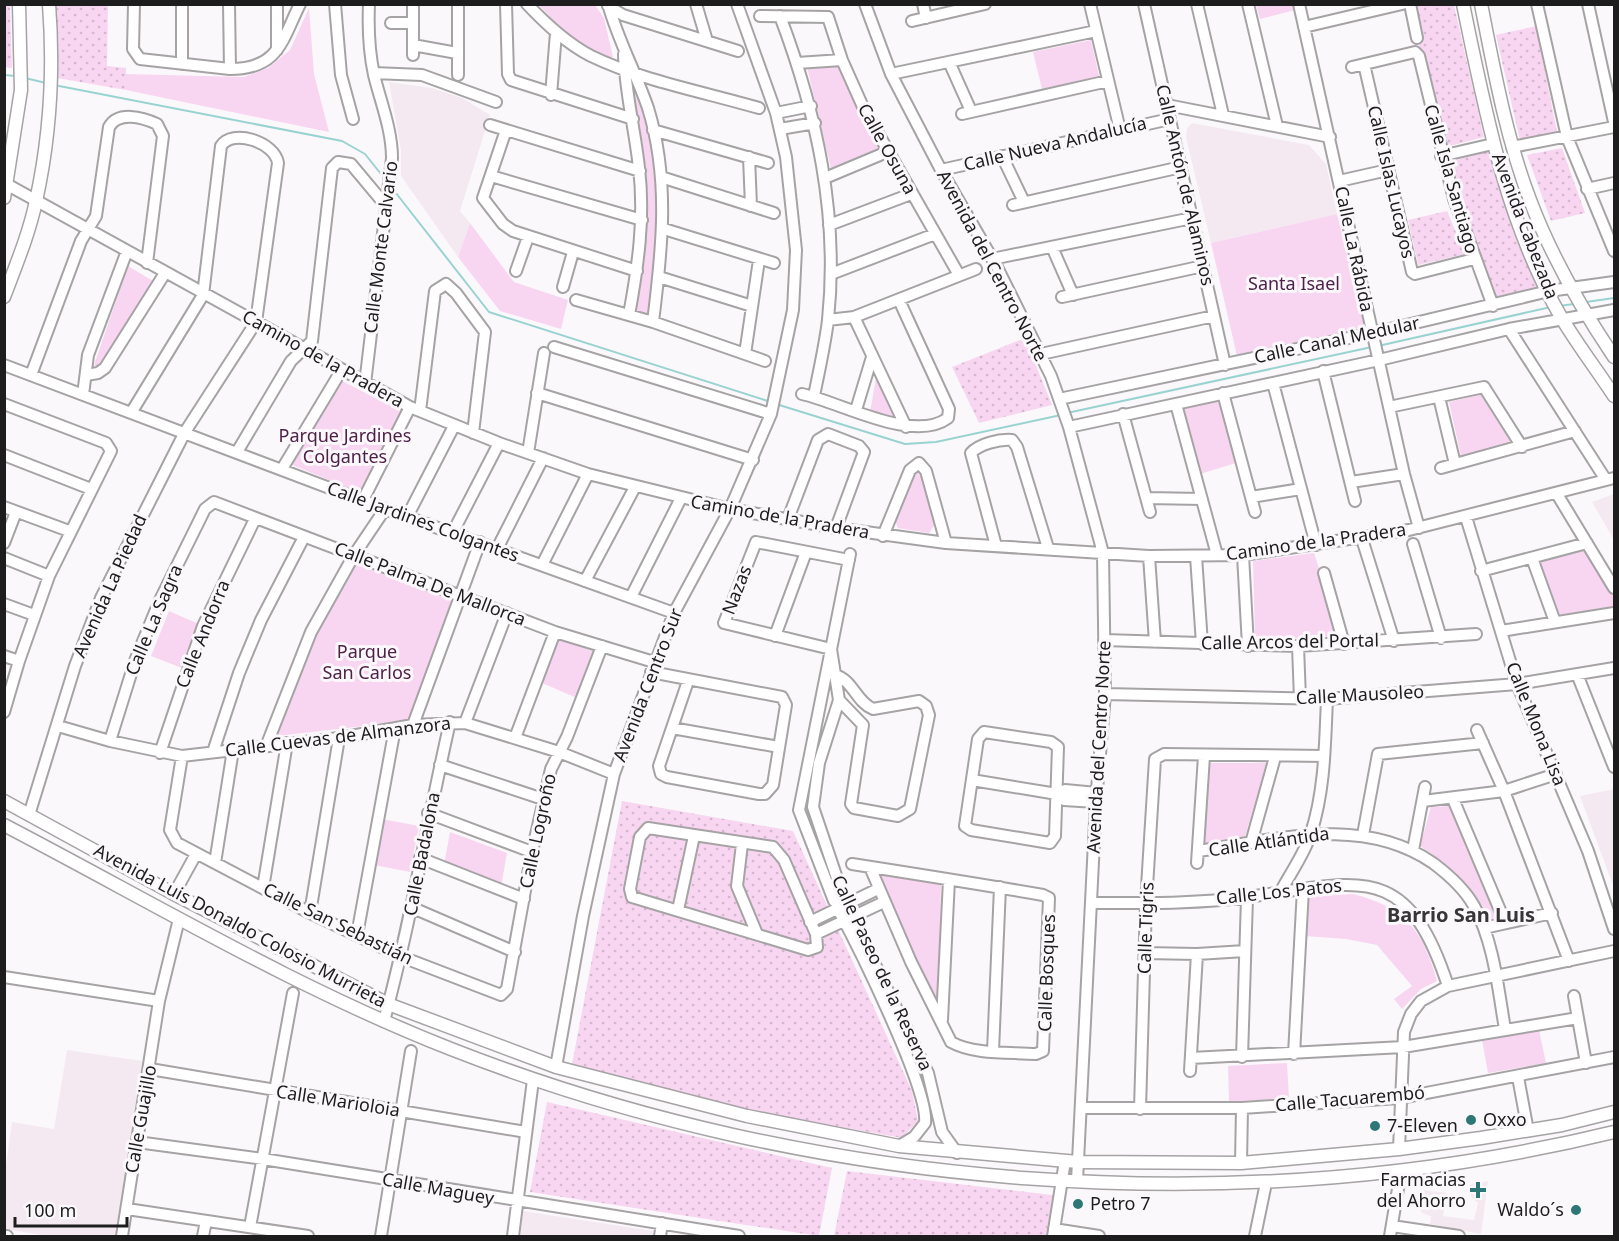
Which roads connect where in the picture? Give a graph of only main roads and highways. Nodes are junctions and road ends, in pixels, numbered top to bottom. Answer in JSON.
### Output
{"nodes":[{"id":1,"x":19,"y":4,"type":"edge"},
{"id":2,"x":49,"y":4,"type":"edge"},
{"id":3,"x":1463,"y":4,"type":"edge"},
{"id":4,"x":1481,"y":4,"type":"edge"},
{"id":5,"x":4,"y":198,"type":"edge"},
{"id":6,"x":4,"y":297,"type":"edge"},
{"id":7,"x":1614,"y":357,"type":"edge"},
{"id":8,"x":1614,"y":396,"type":"edge"},
{"id":9,"x":4,"y":801,"type":"edge"},
{"id":10,"x":4,"y":825,"type":"edge"},
{"id":11,"x":1614,"y":1112,"type":"edge"},
{"id":12,"x":1614,"y":1132,"type":"edge"}],
"edges":[{"from":1,"to":5,"type":"main road"},
{"from":2,"to":6,"type":"main road"},
{"from":3,"to":8,"type":"main road","name":"Avenida Cabezada"},
{"from":4,"to":7,"type":"main road","name":"Avenida Cabezada"},
{"from":9,"to":11,"type":"main road","name":"Avenida Luis Donaldo Colosio Murrieta"},
{"from":10,"to":12,"type":"main road","name":"Avenida Luis Donaldo Colosio Murrieta"}]}
